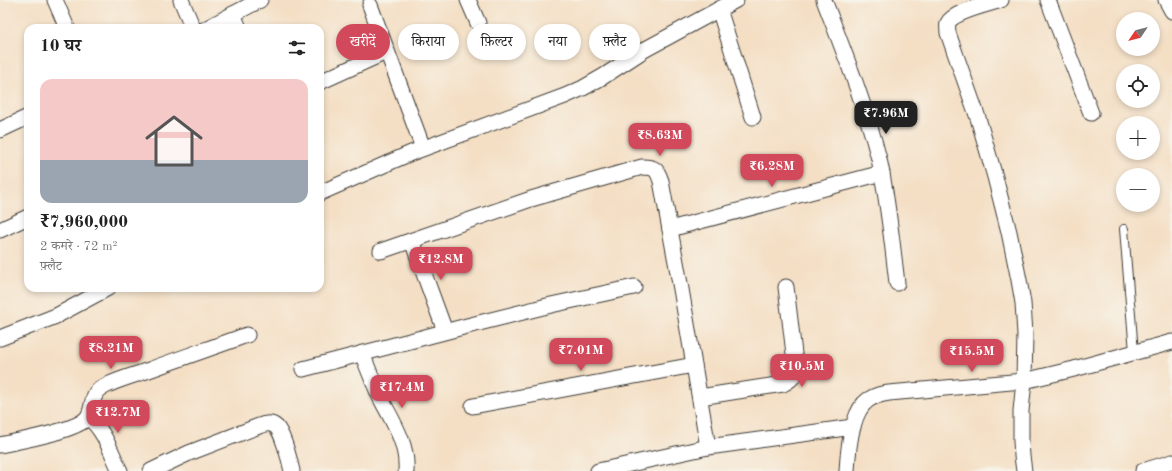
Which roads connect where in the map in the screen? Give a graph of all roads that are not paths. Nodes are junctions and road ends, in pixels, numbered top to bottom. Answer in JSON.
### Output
{"nodes":[{"id":1,"x":55,"y":0,"type":"edge"},
{"id":2,"x":181,"y":0,"type":"edge"},
{"id":3,"x":260,"y":0,"type":"edge"},
{"id":4,"x":468,"y":0,"type":"edge"},
{"id":5,"x":736,"y":0,"type":"edge"},
{"id":6,"x":824,"y":0,"type":"edge"},
{"id":7,"x":1001,"y":0,"type":"edge"},
{"id":8,"x":1048,"y":0,"type":"edge"},
{"id":9,"x":1166,"y":0,"type":"edge"},
{"id":10,"x":370,"y":5,"type":"dead end"},
{"id":11,"x":719,"y":8,"type":"junction"},
{"id":12,"x":1172,"y":11,"type":"edge"},
{"id":13,"x":236,"y":21,"type":"edge"},
{"id":14,"x":478,"y":23,"type":"dead end"},
{"id":15,"x":65,"y":24,"type":"edge"},
{"id":16,"x":191,"y":24,"type":"edge"},
{"id":17,"x":224,"y":24,"type":"edge"},
{"id":18,"x":376,"y":24,"type":"edge"},
{"id":19,"x":368,"y":60,"type":"edge"},
{"id":20,"x":389,"y":60,"type":"edge"},
{"id":21,"x":324,"y":80,"type":"edge"},
{"id":22,"x":1091,"y":113,"type":"dead end"},
{"id":23,"x":753,"y":117,"type":"dead end"},
{"id":24,"x":24,"y":119,"type":"edge"},
{"id":25,"x":0,"y":130,"type":"edge"},
{"id":26,"x":423,"y":148,"type":"junction"},
{"id":27,"x":882,"y":173,"type":"junction"},
{"id":28,"x":324,"y":191,"type":"edge"},
{"id":29,"x":24,"y":219,"type":"edge"},
{"id":30,"x":1124,"y":228,"type":"dead end"},
{"id":31,"x":670,"y":229,"type":"junction"},
{"id":32,"x":0,"y":230,"type":"edge"},
{"id":33,"x":412,"y":240,"type":"junction"},
{"id":34,"x":381,"y":250,"type":"dead end"},
{"id":35,"x":897,"y":283,"type":"dead end"},
{"id":36,"x":634,"y":287,"type":"dead end"},
{"id":37,"x":786,"y":287,"type":"dead end"},
{"id":38,"x":101,"y":292,"type":"edge"},
{"id":39,"x":445,"y":331,"type":"junction"},
{"id":40,"x":247,"y":335,"type":"dead end"},
{"id":41,"x":0,"y":338,"type":"edge"},
{"id":42,"x":1172,"y":342,"type":"edge"},
{"id":43,"x":1134,"y":352,"type":"junction"},
{"id":44,"x":362,"y":353,"type":"junction"},
{"id":45,"x":694,"y":365,"type":"junction"},
{"id":46,"x":303,"y":369,"type":"dead end"},
{"id":47,"x":1024,"y":381,"type":"junction"},
{"id":48,"x":700,"y":396,"type":"junction"},
{"id":49,"x":473,"y":406,"type":"dead end"},
{"id":50,"x":88,"y":417,"type":"junction"},
{"id":51,"x":853,"y":427,"type":"junction"},
{"id":52,"x":0,"y":445,"type":"edge"},
{"id":53,"x":708,"y":447,"type":"junction"},
{"id":54,"x":1172,"y":462,"type":"edge"},
{"id":55,"x":120,"y":471,"type":"edge"},
{"id":56,"x":151,"y":471,"type":"edge"},
{"id":57,"x":292,"y":471,"type":"edge"},
{"id":58,"x":406,"y":471,"type":"edge"},
{"id":59,"x":598,"y":471,"type":"edge"},
{"id":60,"x":847,"y":471,"type":"edge"},
{"id":61,"x":1024,"y":471,"type":"edge"},
{"id":62,"x":1143,"y":471,"type":"edge"}],
"edges":[{"from":1,"to":15,"type":"street"},
{"from":2,"to":16,"type":"street"},
{"from":3,"to":13,"type":"street"},
{"from":4,"to":14,"type":"street"},
{"from":5,"to":11,"type":"street"},
{"from":6,"to":27,"type":"street"},
{"from":7,"to":47,"type":"street"},
{"from":8,"to":22,"type":"street"},
{"from":9,"to":12,"type":"street"},
{"from":10,"to":18,"type":"street"},
{"from":11,"to":23,"type":"street"},
{"from":11,"to":26,"type":"street"},
{"from":13,"to":17,"type":"street"},
{"from":19,"to":21,"type":"street"},
{"from":20,"to":26,"type":"street"},
{"from":24,"to":25,"type":"street"},
{"from":26,"to":28,"type":"street"},
{"from":27,"to":31,"type":"street"},
{"from":27,"to":35,"type":"street"},
{"from":29,"to":32,"type":"street"},
{"from":30,"to":43,"type":"lane"},
{"from":31,"to":33,"type":"street"},
{"from":31,"to":45,"type":"street"},
{"from":33,"to":34,"type":"street"},
{"from":33,"to":39,"type":"street"},
{"from":36,"to":39,"type":"street"},
{"from":37,"to":48,"type":"street"},
{"from":38,"to":41,"type":"street"},
{"from":39,"to":44,"type":"street"},
{"from":40,"to":50,"type":"street"},
{"from":42,"to":43,"type":"street"},
{"from":43,"to":47,"type":"street"},
{"from":44,"to":46,"type":"street"},
{"from":44,"to":58,"type":"street"},
{"from":45,"to":48,"type":"street"},
{"from":45,"to":49,"type":"street"},
{"from":47,"to":51,"type":"street"},
{"from":47,"to":61,"type":"street"},
{"from":48,"to":53,"type":"street"},
{"from":50,"to":52,"type":"street"},
{"from":50,"to":55,"type":"street"},
{"from":51,"to":53,"type":"street"},
{"from":51,"to":60,"type":"street"},
{"from":53,"to":59,"type":"street"},
{"from":54,"to":62,"type":"street"},
{"from":56,"to":57,"type":"street"}]}
